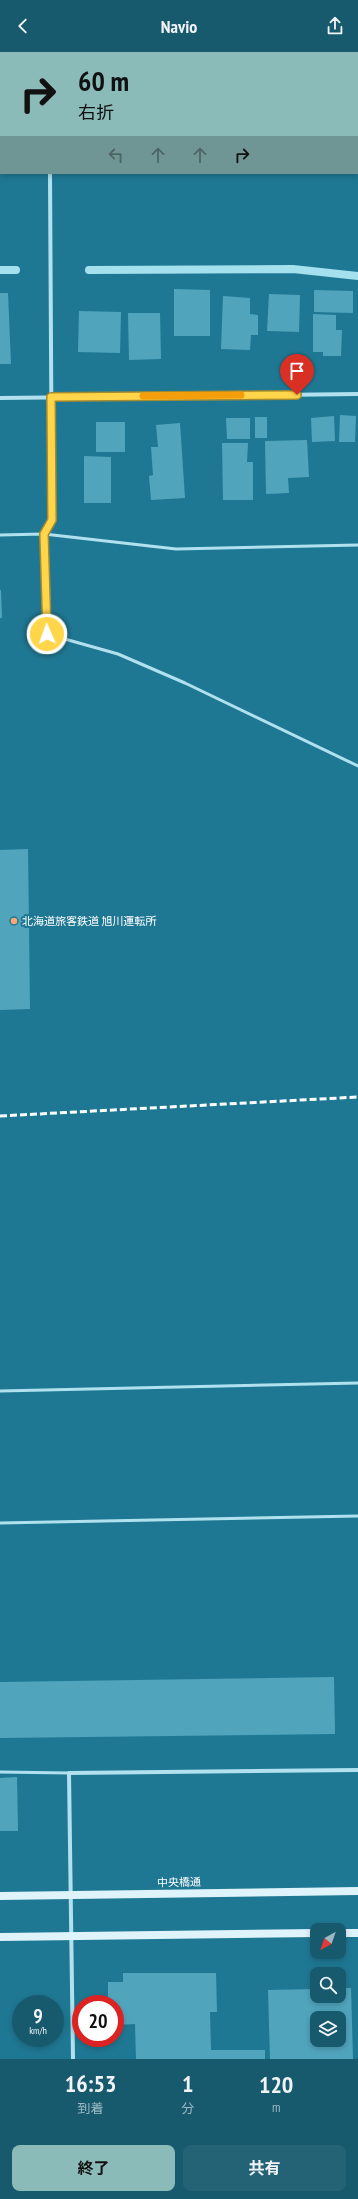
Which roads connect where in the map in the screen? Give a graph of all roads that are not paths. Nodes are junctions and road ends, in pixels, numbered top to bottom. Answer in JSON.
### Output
{"nodes":[{"id":1,"x":50,"y":174,"type":"edge"},
{"id":2,"x":358,"y":394,"type":"edge"},
{"id":3,"x":51,"y":397,"type":"junction"},
{"id":4,"x":0,"y":398,"type":"edge"},
{"id":5,"x":52,"y":520,"type":"joint"},
{"id":6,"x":44,"y":534,"type":"junction"},
{"id":7,"x":0,"y":535,"type":"edge"},
{"id":8,"x":358,"y":545,"type":"edge"},
{"id":9,"x":358,"y":766,"type":"edge"},
{"id":10,"x":358,"y":1383,"type":"edge"},
{"id":11,"x":0,"y":1391,"type":"edge"},
{"id":12,"x":358,"y":1516,"type":"edge"},
{"id":13,"x":0,"y":1523,"type":"edge"},
{"id":14,"x":358,"y":1770,"type":"edge"},
{"id":15,"x":0,"y":1772,"type":"edge"},
{"id":16,"x":69,"y":1773,"type":"junction"},
{"id":17,"x":358,"y":1891,"type":"edge"},
{"id":18,"x":70,"y":1895,"type":"junction"},
{"id":19,"x":0,"y":1896,"type":"edge"},
{"id":20,"x":310,"y":1933,"type":"edge"},
{"id":21,"x":346,"y":1933,"type":"edge"},
{"id":22,"x":358,"y":1933,"type":"edge"},
{"id":23,"x":71,"y":1936,"type":"junction"},
{"id":24,"x":0,"y":1938,"type":"edge"},
{"id":25,"x":74,"y":2059,"type":"edge"}],
"edges":[{"from":1,"to":3,"type":"street"},
{"from":2,"to":3,"type":"street"},
{"from":3,"to":4,"type":"street"},
{"from":3,"to":5,"type":"street"},
{"from":5,"to":6,"type":"lane"},
{"from":6,"to":7,"type":"lane"},
{"from":6,"to":8,"type":"lane"},
{"from":6,"to":9,"type":"lane"},
{"from":10,"to":11,"type":"lane"},
{"from":12,"to":13,"type":"lane"},
{"from":14,"to":16,"type":"street"},
{"from":15,"to":16,"type":"lane"},
{"from":16,"to":18,"type":"street"},
{"from":17,"to":18,"type":"main road","name":"中央橋通"},
{"from":18,"to":19,"type":"main road","name":"中央橋通"},
{"from":18,"to":23,"type":"street"},
{"from":20,"to":23,"type":"main road"},
{"from":21,"to":22,"type":"main road"},
{"from":23,"to":24,"type":"main road"},
{"from":23,"to":25,"type":"street"}]}
